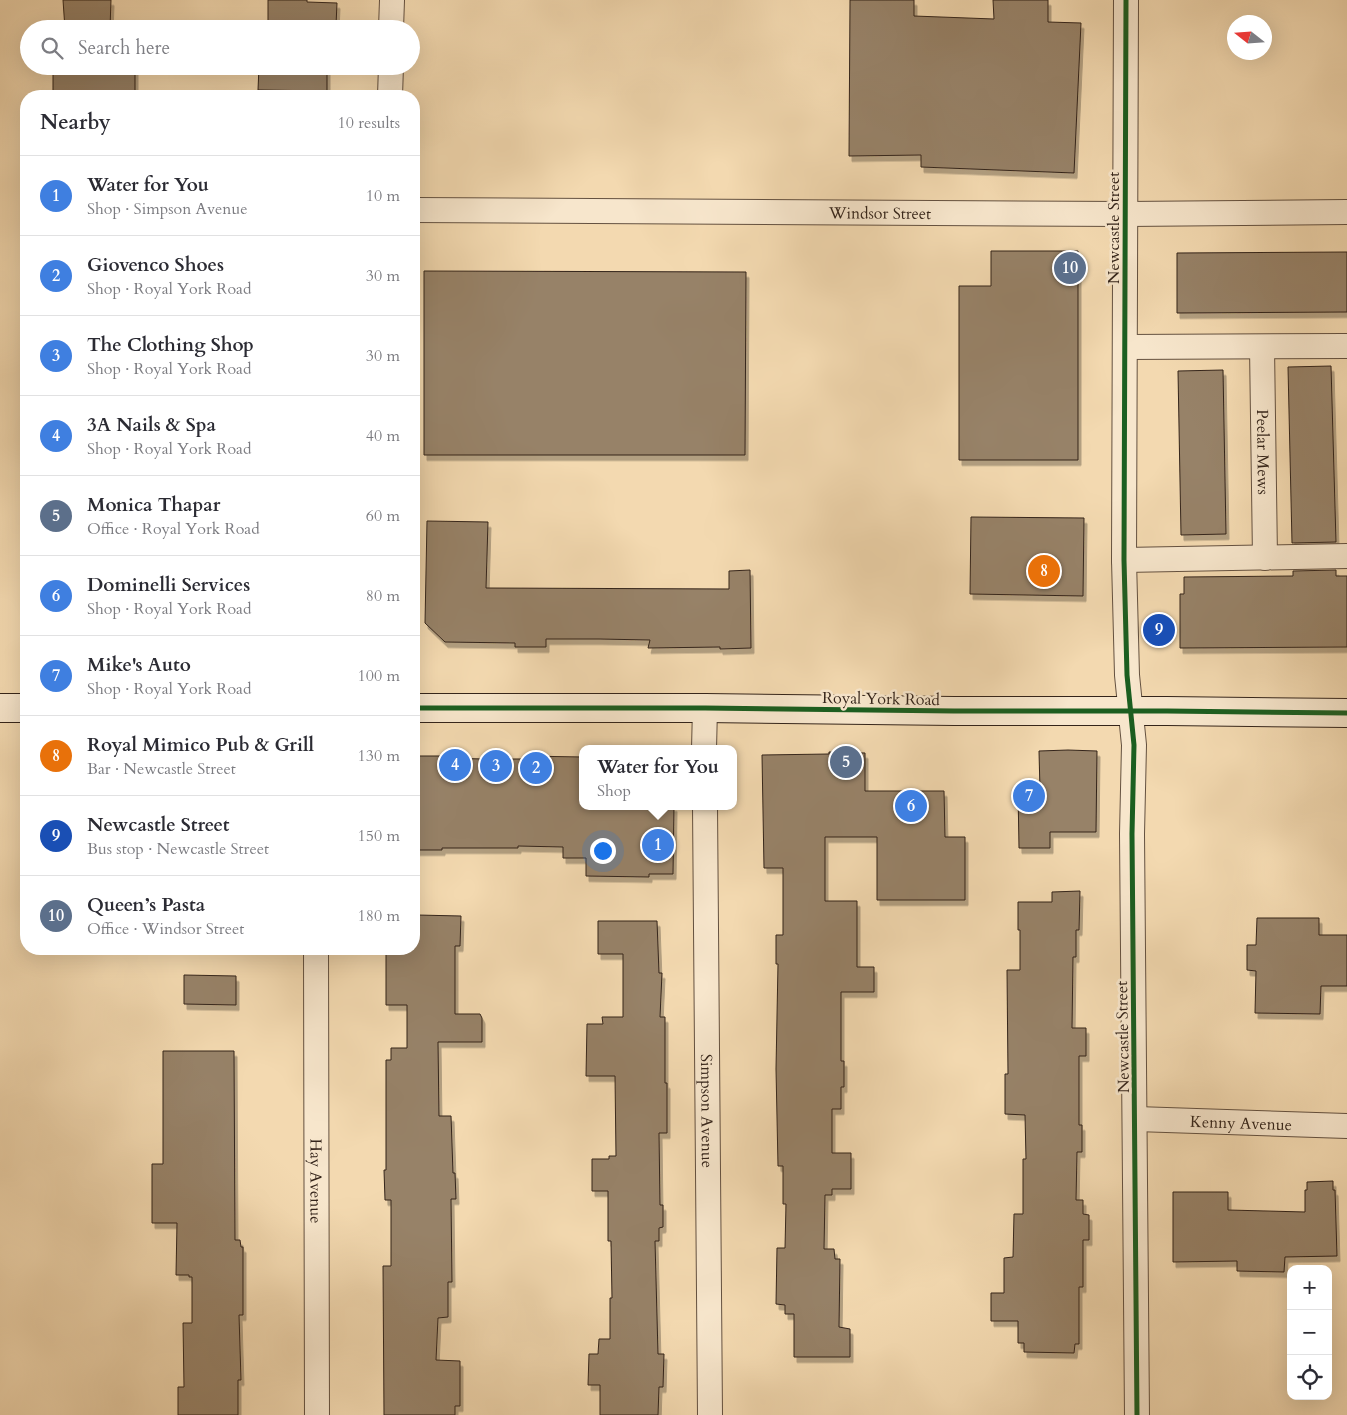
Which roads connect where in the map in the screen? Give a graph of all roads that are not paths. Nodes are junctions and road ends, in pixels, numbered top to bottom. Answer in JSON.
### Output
{"nodes":[{"id":1,"x":392,"y":0,"type":"edge"},
{"id":2,"x":1126,"y":0,"type":"edge"},
{"id":3,"x":392,"y":20,"type":"edge"},
{"id":4,"x":391,"y":75,"type":"edge"},
{"id":5,"x":390,"y":90,"type":"edge"},
{"id":6,"x":420,"y":210,"type":"edge"},
{"id":7,"x":1347,"y":212,"type":"edge"},
{"id":8,"x":1126,"y":214,"type":"junction"},
{"id":9,"x":1347,"y":346,"type":"edge"},
{"id":10,"x":1126,"y":347,"type":"junction"},
{"id":11,"x":1262,"y":347,"type":"junction"},
{"id":12,"x":1347,"y":556,"type":"edge"},
{"id":13,"x":1265,"y":558,"type":"junction"},
{"id":14,"x":1124,"y":560,"type":"junction"},
{"id":15,"x":0,"y":708,"type":"edge"},
{"id":16,"x":20,"y":708,"type":"edge"},
{"id":17,"x":420,"y":708,"type":"edge"},
{"id":18,"x":704,"y":708,"type":"junction"},
{"id":19,"x":1132,"y":711,"type":"junction"},
{"id":20,"x":1347,"y":713,"type":"edge"},
{"id":21,"x":704,"y":745,"type":"edge"},
{"id":22,"x":705,"y":810,"type":"edge"},
{"id":23,"x":316,"y":955,"type":"edge"},
{"id":24,"x":1136,"y":1118,"type":"junction"},
{"id":25,"x":1347,"y":1126,"type":"edge"},
{"id":26,"x":317,"y":1415,"type":"edge"},
{"id":27,"x":710,"y":1415,"type":"edge"},
{"id":28,"x":1137,"y":1415,"type":"edge"}],
"edges":[{"from":1,"to":3,"type":"street"},
{"from":2,"to":8,"type":"street","name":"Newcastle Street"},
{"from":4,"to":5,"type":"street"},
{"from":6,"to":8,"type":"street","name":"Windsor Street"},
{"from":7,"to":8,"type":"street","name":"Windsor Street"},
{"from":8,"to":10,"type":"street","name":"Newcastle Street"},
{"from":9,"to":11,"type":"street"},
{"from":10,"to":11,"type":"street"},
{"from":10,"to":14,"type":"street","name":"Newcastle Street"},
{"from":11,"to":13,"type":"street","name":"Peelar Mews"},
{"from":12,"to":13,"type":"street"},
{"from":13,"to":14,"type":"street"},
{"from":14,"to":19,"type":"street","name":"Newcastle Street"},
{"from":15,"to":16,"type":"main road"},
{"from":17,"to":18,"type":"main road","name":"Royal York Road"},
{"from":18,"to":19,"type":"main road","name":"Royal York Road"},
{"from":18,"to":21,"type":"street"},
{"from":19,"to":20,"type":"main road","name":"Royal York Road"},
{"from":19,"to":24,"type":"street","name":"Newcastle Street"},
{"from":22,"to":27,"type":"street","name":"Simpson Avenue"},
{"from":23,"to":26,"type":"street","name":"Hay Avenue"},
{"from":24,"to":25,"type":"street","name":"Kenny Avenue"},
{"from":24,"to":28,"type":"street","name":"Newcastle Street"}]}
